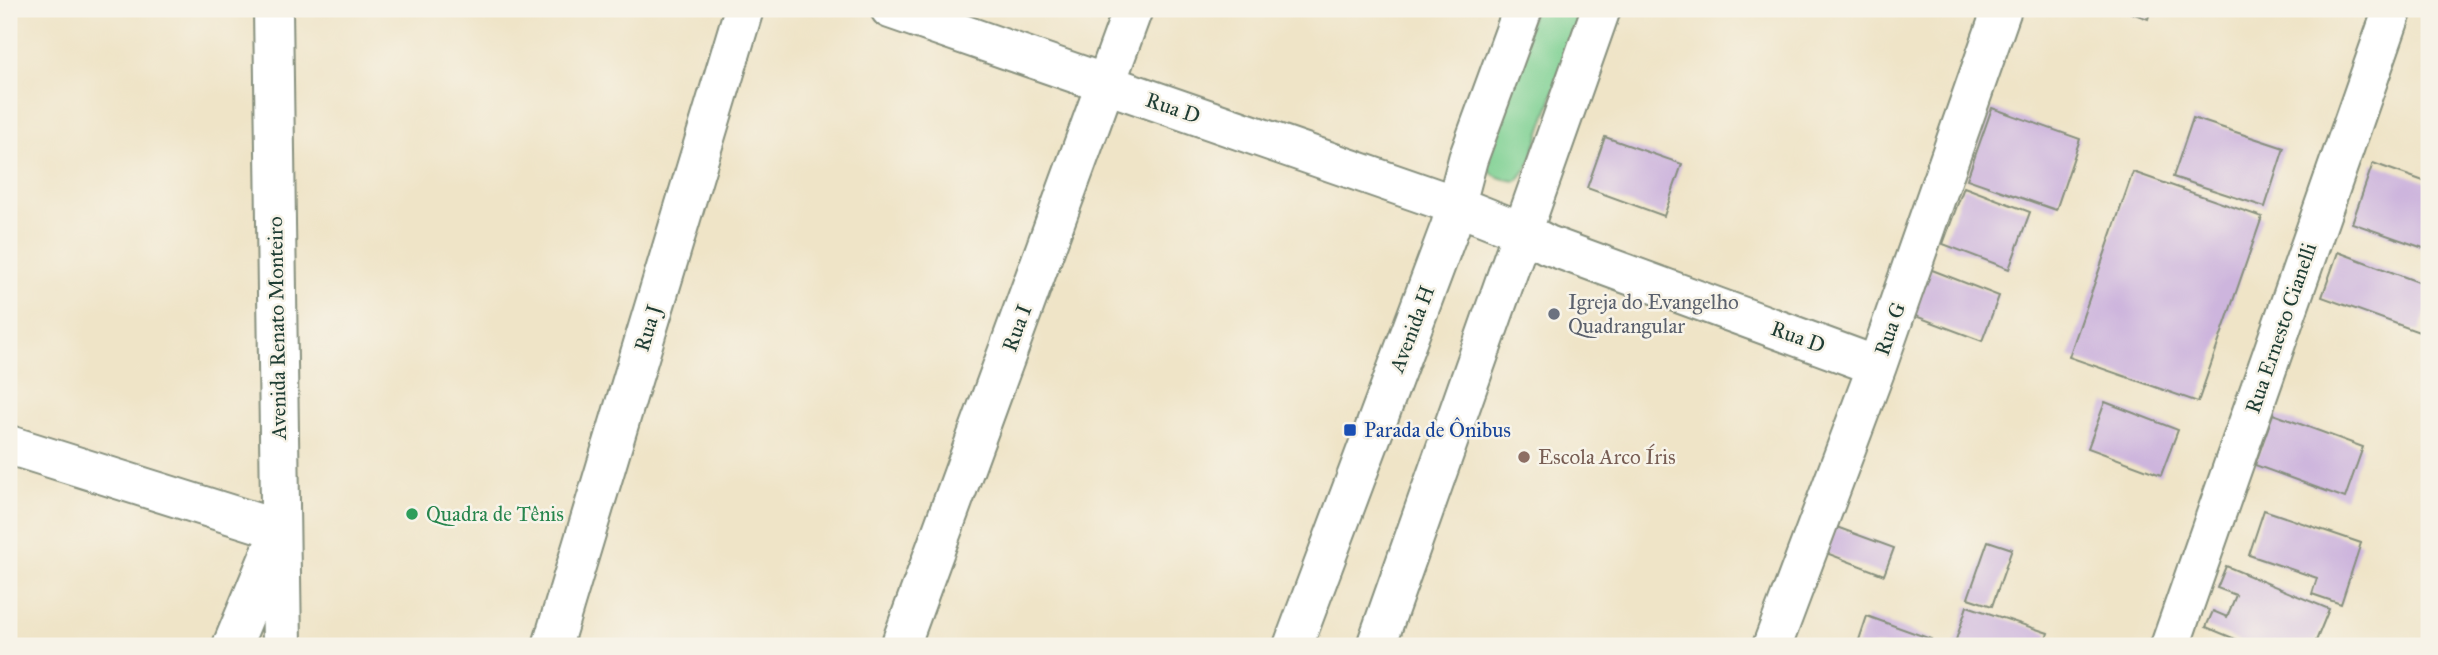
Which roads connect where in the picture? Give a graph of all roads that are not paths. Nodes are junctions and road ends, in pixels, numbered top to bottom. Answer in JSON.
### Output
{"nodes":[{"id":1,"x":273,"y":9,"type":"edge"},
{"id":2,"x":744,"y":9,"type":"edge"},
{"id":3,"x":890,"y":9,"type":"edge"},
{"id":4,"x":1133,"y":9,"type":"edge"},
{"id":5,"x":1522,"y":9,"type":"edge"},
{"id":6,"x":1601,"y":9,"type":"edge"},
{"id":7,"x":2002,"y":9,"type":"edge"},
{"id":8,"x":2393,"y":9,"type":"edge"},
{"id":9,"x":1106,"y":85,"type":"junction"},
{"id":10,"x":1455,"y":205,"type":"junction"},
{"id":11,"x":1523,"y":232,"type":"junction"},
{"id":12,"x":1877,"y":366,"type":"junction"},
{"id":13,"x":9,"y":445,"type":"edge"},
{"id":14,"x":280,"y":530,"type":"junction"},
{"id":15,"x":232,"y":646,"type":"edge"},
{"id":16,"x":282,"y":646,"type":"edge"},
{"id":17,"x":552,"y":646,"type":"edge"},
{"id":18,"x":900,"y":646,"type":"edge"},
{"id":19,"x":1293,"y":646,"type":"edge"},
{"id":20,"x":1376,"y":646,"type":"edge"},
{"id":21,"x":1772,"y":646,"type":"edge"},
{"id":22,"x":2170,"y":646,"type":"edge"}],
"edges":[{"from":1,"to":14,"type":"street","name":"Avenida Renato Monteiro"},
{"from":2,"to":17,"type":"street","name":"Rua J"},
{"from":3,"to":9,"type":"street","name":"Rua D"},
{"from":4,"to":9,"type":"street","name":"Rua I"},
{"from":5,"to":10,"type":"street","name":"Avenida H"},
{"from":6,"to":11,"type":"street"},
{"from":7,"to":12,"type":"street","name":"Rua G"},
{"from":8,"to":22,"type":"street","name":"Rua Ernesto Cianelli"},
{"from":9,"to":10,"type":"street","name":"Rua D"},
{"from":9,"to":18,"type":"street","name":"Rua I"},
{"from":10,"to":11,"type":"street","name":"Rua D"},
{"from":10,"to":19,"type":"street","name":"Avenida H"},
{"from":11,"to":12,"type":"street","name":"Rua D"},
{"from":11,"to":20,"type":"street"},
{"from":12,"to":21,"type":"street","name":"Rua G"},
{"from":13,"to":14,"type":"street"},
{"from":14,"to":15,"type":"street"},
{"from":14,"to":16,"type":"street","name":"Avenida Renato Monteiro"}]}
